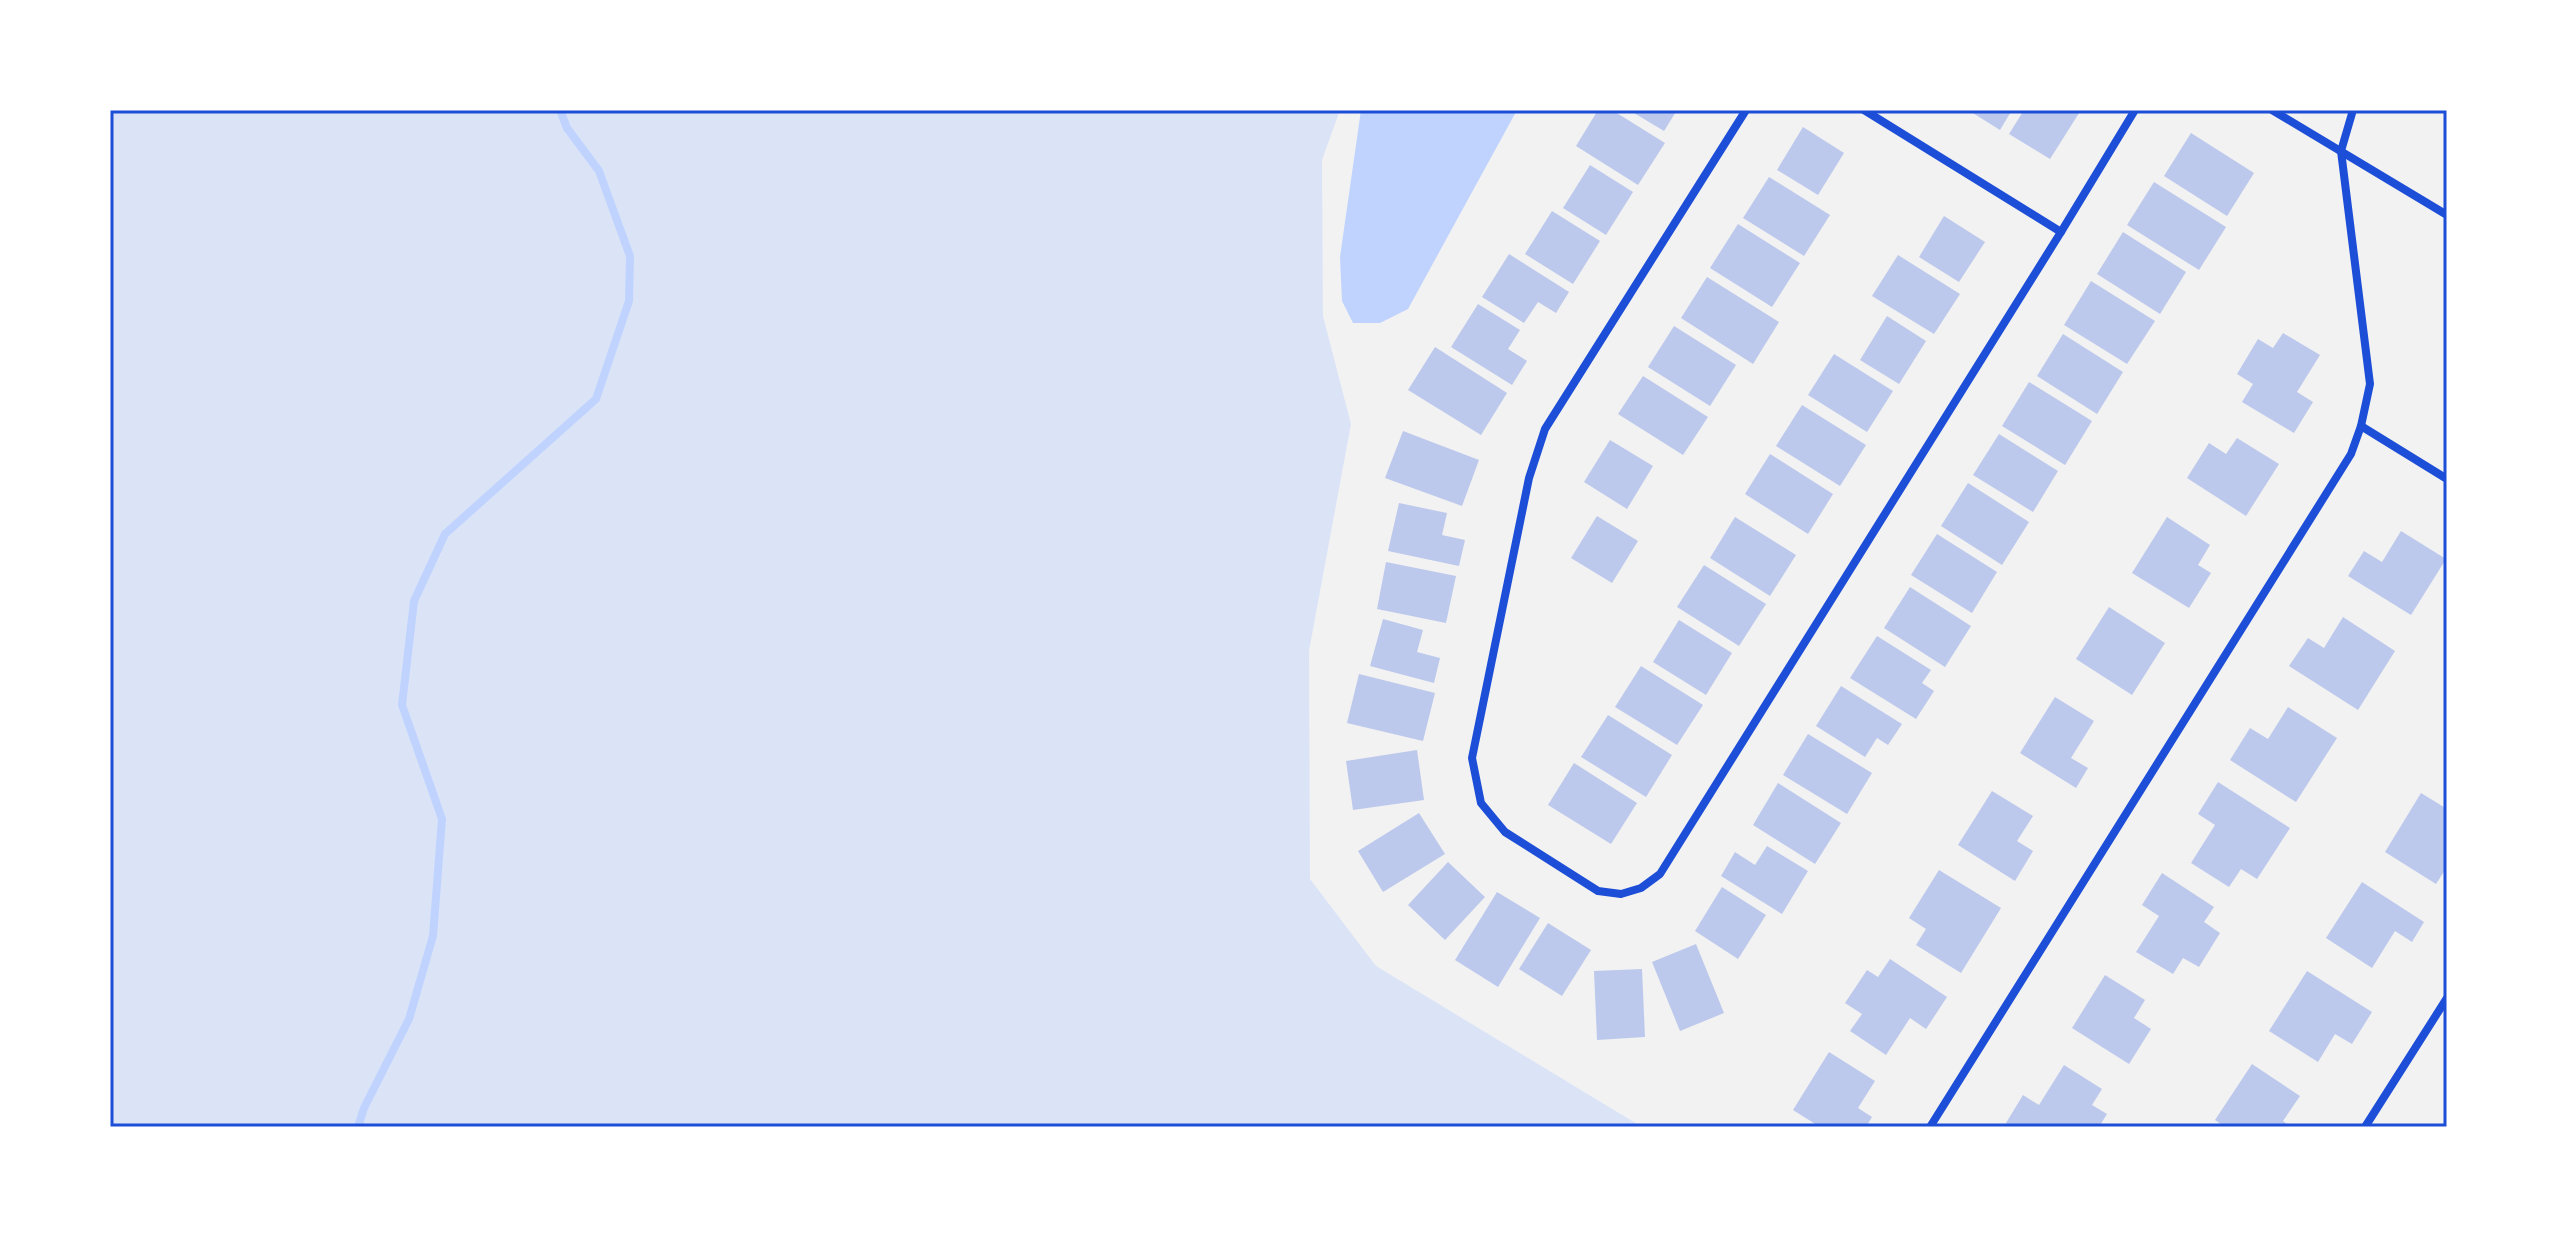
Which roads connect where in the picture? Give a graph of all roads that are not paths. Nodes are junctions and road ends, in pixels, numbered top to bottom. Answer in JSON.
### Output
{"nodes":[{"id":1,"x":1746,"y":110,"type":"edge"},
{"id":2,"x":1864,"y":110,"type":"edge"},
{"id":3,"x":2135,"y":110,"type":"edge"},
{"id":4,"x":2272,"y":110,"type":"edge"},
{"id":5,"x":2353,"y":110,"type":"edge"},
{"id":6,"x":2341,"y":151,"type":"junction"},
{"id":7,"x":2447,"y":215,"type":"edge"},
{"id":8,"x":2061,"y":232,"type":"junction"},
{"id":9,"x":2361,"y":426,"type":"junction"},
{"id":10,"x":2447,"y":479,"type":"edge"},
{"id":11,"x":2447,"y":998,"type":"edge"},
{"id":12,"x":1930,"y":1127,"type":"edge"},
{"id":13,"x":2365,"y":1127,"type":"edge"}],
"edges":[{"from":1,"to":8,"type":"street"},
{"from":2,"to":8,"type":"street"},
{"from":3,"to":8,"type":"street"},
{"from":4,"to":6,"type":"street"},
{"from":5,"to":6,"type":"street"},
{"from":6,"to":7,"type":"street"},
{"from":6,"to":9,"type":"street"},
{"from":9,"to":10,"type":"street"},
{"from":9,"to":12,"type":"street"},
{"from":11,"to":13,"type":"street"}]}
